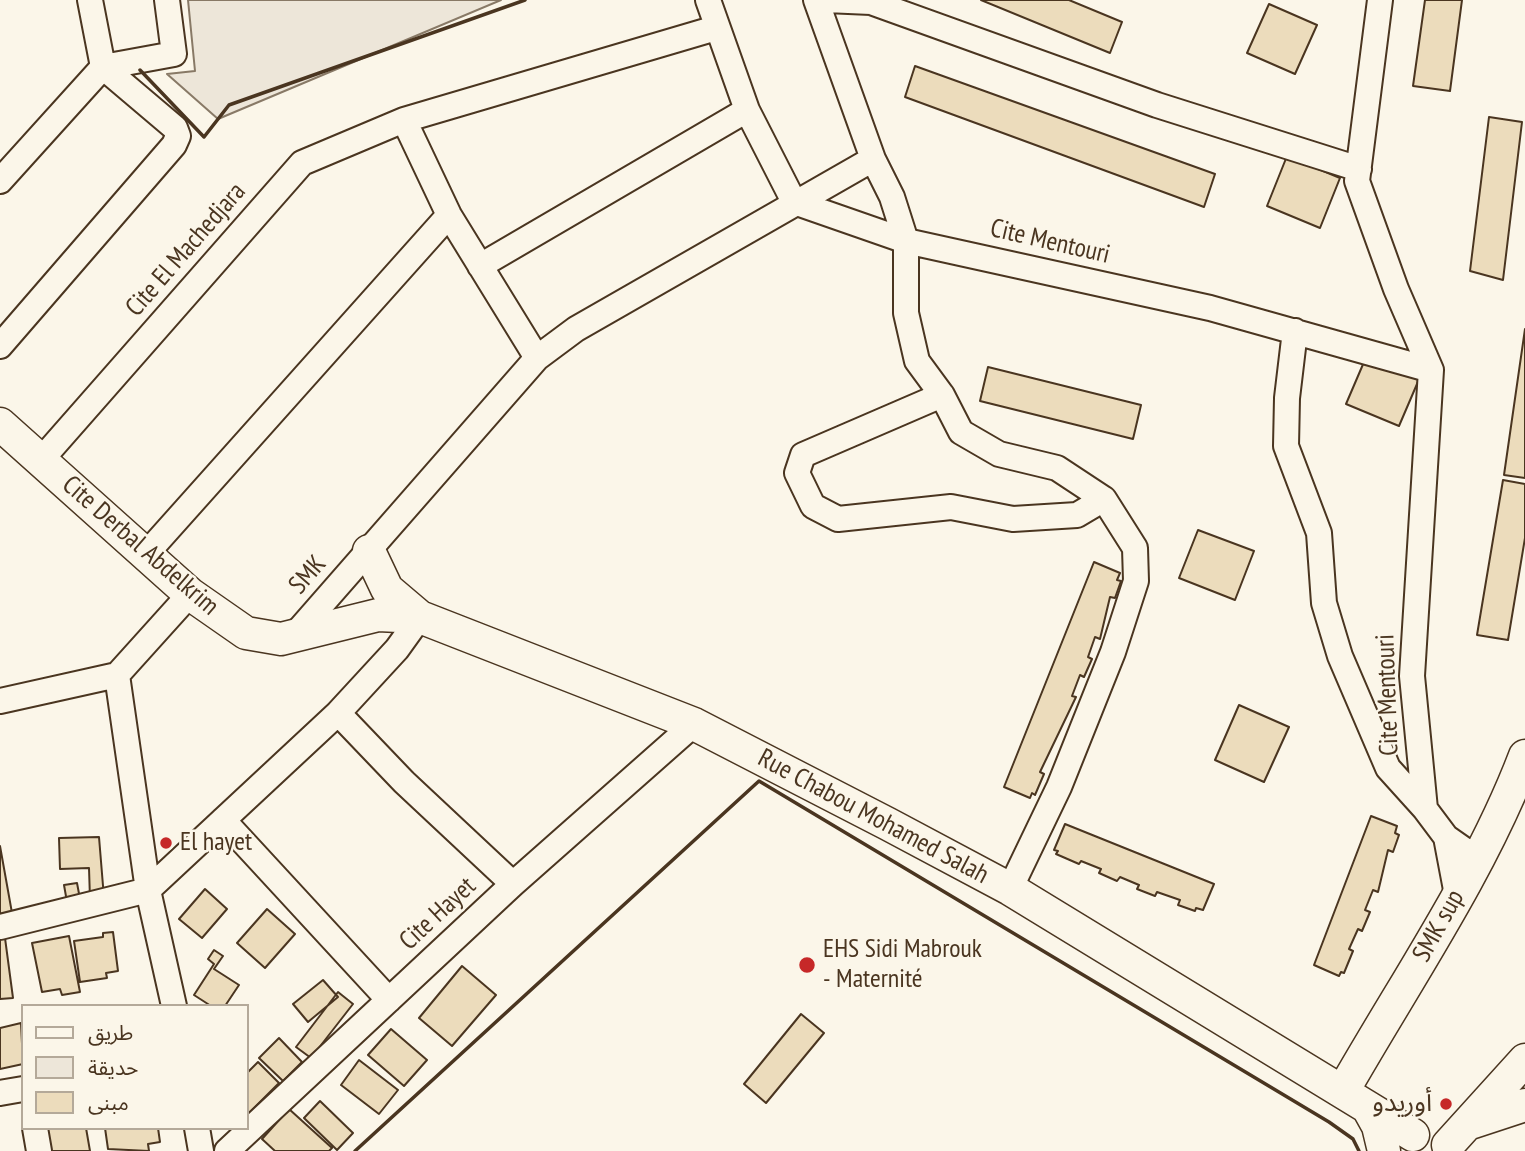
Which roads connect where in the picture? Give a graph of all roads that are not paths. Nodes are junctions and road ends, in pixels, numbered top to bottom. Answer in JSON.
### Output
{"nodes":[{"id":1,"x":90,"y":0,"type":"edge"},
{"id":2,"x":167,"y":0,"type":"edge"},
{"id":3,"x":708,"y":0,"type":"edge"},
{"id":4,"x":816,"y":0,"type":"edge"},
{"id":5,"x":826,"y":0,"type":"edge"},
{"id":6,"x":1380,"y":0,"type":"edge"},
{"id":7,"x":716,"y":29,"type":"junction"},
{"id":8,"x":103,"y":67,"type":"junction"},
{"id":9,"x":747,"y":110,"type":"junction"},
{"id":10,"x":404,"y":120,"type":"junction"},
{"id":11,"x":873,"y":159,"type":"junction"},
{"id":12,"x":1359,"y":169,"type":"junction"},
{"id":13,"x":0,"y":181,"type":"edge"},
{"id":14,"x":794,"y":202,"type":"junction"},
{"id":15,"x":449,"y":215,"type":"junction"},
{"id":16,"x":906,"y":241,"type":"junction"},
{"id":17,"x":480,"y":266,"type":"junction"},
{"id":18,"x":1295,"y":331,"type":"junction"},
{"id":19,"x":0,"y":346,"type":"edge"},
{"id":20,"x":537,"y":358,"type":"junction"},
{"id":21,"x":1431,"y":370,"type":"junction"},
{"id":22,"x":942,"y":395,"type":"junction"},
{"id":23,"x":0,"y":424,"type":"edge"},
{"id":24,"x":41,"y":460,"type":"junction"},
{"id":25,"x":1104,"y":499,"type":"junction"},
{"id":26,"x":369,"y":551,"type":"junction"},
{"id":27,"x":147,"y":553,"type":"junction"},
{"id":28,"x":190,"y":594,"type":"junction"},
{"id":29,"x":420,"y":617,"type":"junction"},
{"id":30,"x":292,"y":638,"type":"junction"},
{"id":31,"x":117,"y":675,"type":"junction"},
{"id":32,"x":0,"y":701,"type":"edge"},
{"id":33,"x":338,"y":713,"type":"junction"},
{"id":34,"x":694,"y":724,"type":"junction"},
{"id":35,"x":1525,"y":756,"type":"edge"},
{"id":36,"x":1425,"y":809,"type":"junction"},
{"id":37,"x":223,"y":820,"type":"junction"},
{"id":38,"x":1446,"y":837,"type":"junction"},
{"id":39,"x":1476,"y":858,"type":"junction"},
{"id":40,"x":513,"y":884,"type":"junction"},
{"id":41,"x":1010,"y":889,"type":"junction"},
{"id":42,"x":148,"y":890,"type":"junction"},
{"id":43,"x":1457,"y":895,"type":"junction"},
{"id":44,"x":0,"y":927,"type":"edge"},
{"id":45,"x":389,"y":1000,"type":"junction"},
{"id":46,"x":174,"y":1004,"type":"edge"},
{"id":47,"x":1525,"y":1060,"type":"edge"},
{"id":48,"x":21,"y":1089,"type":"edge"},
{"id":49,"x":0,"y":1093,"type":"edge"},
{"id":50,"x":1355,"y":1100,"type":"junction"},
{"id":51,"x":1525,"y":1105,"type":"edge"},
{"id":52,"x":35,"y":1130,"type":"edge"},
{"id":53,"x":197,"y":1130,"type":"edge"},
{"id":54,"x":1435,"y":1139,"type":"edge"},
{"id":55,"x":38,"y":1151,"type":"edge"},
{"id":56,"x":201,"y":1151,"type":"edge"},
{"id":57,"x":227,"y":1151,"type":"edge"},
{"id":58,"x":1384,"y":1151,"type":"edge"}],
"edges":[{"from":1,"to":8,"type":"street"},
{"from":2,"to":8,"type":"street"},
{"from":3,"to":7,"type":"street"},
{"from":4,"to":11,"type":"street"},
{"from":5,"to":12,"type":"street"},
{"from":6,"to":12,"type":"street","name":"Cite Mentouri"},
{"from":7,"to":9,"type":"street"},
{"from":7,"to":10,"type":"street","name":"Cite El Machedjara"},
{"from":8,"to":13,"type":"street"},
{"from":8,"to":19,"type":"street"},
{"from":9,"to":14,"type":"street"},
{"from":9,"to":17,"type":"street"},
{"from":10,"to":15,"type":"street"},
{"from":10,"to":24,"type":"street","name":"Cite El Machedjara"},
{"from":11,"to":14,"type":"street"},
{"from":11,"to":16,"type":"street"},
{"from":12,"to":21,"type":"street","name":"Cite Mentouri"},
{"from":14,"to":16,"type":"street","name":"Cite Mentouri"},
{"from":14,"to":20,"type":"street"},
{"from":15,"to":17,"type":"street"},
{"from":15,"to":27,"type":"street"},
{"from":16,"to":18,"type":"street","name":"Cite Mentouri"},
{"from":16,"to":22,"type":"street"},
{"from":17,"to":20,"type":"street"},
{"from":18,"to":21,"type":"street","name":"Cite Mentouri"},
{"from":18,"to":36,"type":"street","name":"Cite Mentouri"},
{"from":20,"to":26,"type":"street"},
{"from":21,"to":36,"type":"street","name":"Cite Mentouri"},
{"from":22,"to":25,"type":"street"},
{"from":22,"to":25,"type":"street"},
{"from":23,"to":24,"type":"main road","name":"Cite Derbal Abdelkrim"},
{"from":24,"to":27,"type":"main road","name":"Cite Derbal Abdelkrim"},
{"from":25,"to":41,"type":"street"},
{"from":26,"to":29,"type":"main road"},
{"from":26,"to":30,"type":"street","name":"SMK"},
{"from":27,"to":28,"type":"main road","name":"Cite Derbal Abdelkrim"},
{"from":28,"to":30,"type":"main road","name":"Cite Derbal Abdelkrim"},
{"from":28,"to":31,"type":"street"},
{"from":29,"to":30,"type":"main road","name":"Rue Chabou Mohamed Salah"},
{"from":29,"to":33,"type":"street"},
{"from":29,"to":34,"type":"main road","name":"Rue Chabou Mohamed Salah"},
{"from":31,"to":32,"type":"street"},
{"from":31,"to":42,"type":"street"},
{"from":33,"to":37,"type":"street"},
{"from":33,"to":40,"type":"street"},
{"from":34,"to":40,"type":"street","name":"Cite Hayet"},
{"from":34,"to":41,"type":"main road","name":"Rue Chabou Mohamed Salah"},
{"from":35,"to":39,"type":"main road","name":"SMK sup"},
{"from":36,"to":38,"type":"street","name":"Cite Mentouri"},
{"from":37,"to":42,"type":"street"},
{"from":37,"to":45,"type":"street"},
{"from":38,"to":39,"type":"street","name":"Cite Mentouri"},
{"from":38,"to":43,"type":"street","name":"Cite Mentouri"},
{"from":39,"to":43,"type":"main road","name":"SMK sup"},
{"from":40,"to":45,"type":"street","name":"Cite Hayet"},
{"from":41,"to":50,"type":"main road","name":"Rue Chabou Mohamed Salah"},
{"from":42,"to":44,"type":"street"},
{"from":42,"to":46,"type":"street"},
{"from":43,"to":50,"type":"main road","name":"SMK sup"},
{"from":45,"to":57,"type":"street","name":"Cite Hayet"},
{"from":47,"to":54,"type":"main road"},
{"from":48,"to":49,"type":"street"},
{"from":50,"to":54,"type":"main road","name":"Rue Chabou Mohamed Salah"},
{"from":50,"to":58,"type":"main road"},
{"from":51,"to":54,"type":"main road"},
{"from":52,"to":55,"type":"street"},
{"from":53,"to":56,"type":"street"}]}
